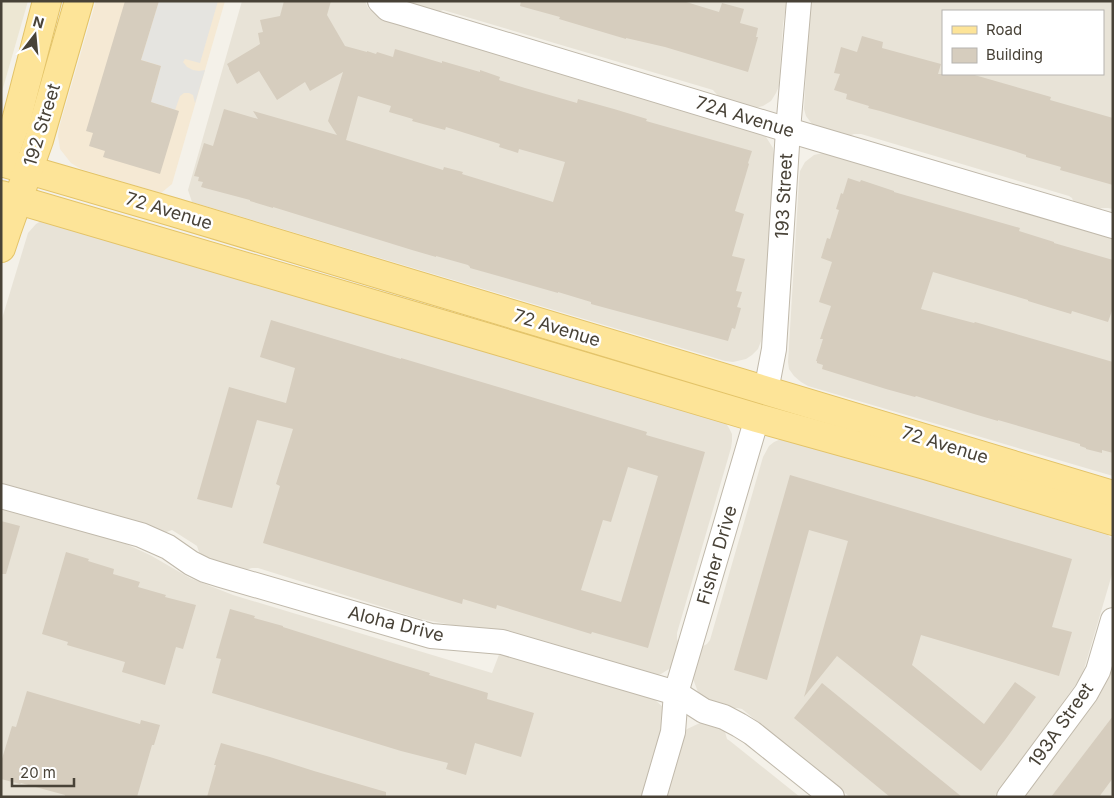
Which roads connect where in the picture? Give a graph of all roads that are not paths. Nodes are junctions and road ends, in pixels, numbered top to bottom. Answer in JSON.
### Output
{"nodes":[{"id":1,"x":47,"y":1,"type":"edge"},
{"id":2,"x":79,"y":1,"type":"edge"},
{"id":3,"x":799,"y":1,"type":"edge"},
{"id":4,"x":380,"y":2,"type":"edge"},
{"id":5,"x":788,"y":130,"type":"junction"},
{"id":6,"x":1,"y":163,"type":"edge"},
{"id":7,"x":28,"y":170,"type":"junction"},
{"id":8,"x":9,"y":198,"type":"edge"},
{"id":9,"x":1113,"y":226,"type":"edge"},
{"id":10,"x":1,"y":248,"type":"edge"},
{"id":11,"x":492,"y":339,"type":"junction"},
{"id":12,"x":766,"y":391,"type":"junction"},
{"id":13,"x":757,"y":418,"type":"junction"},
{"id":14,"x":1000,"y":461,"type":"junction"},
{"id":15,"x":1113,"y":495,"type":"edge"},
{"id":16,"x":1,"y":496,"type":"edge"},
{"id":17,"x":1113,"y":521,"type":"edge"},
{"id":18,"x":1113,"y":620,"type":"edge"},
{"id":19,"x":676,"y":693,"type":"junction"},
{"id":20,"x":654,"y":797,"type":"edge"},
{"id":21,"x":832,"y":797,"type":"edge"},
{"id":22,"x":1009,"y":797,"type":"edge"}],
"edges":[{"from":1,"to":6,"type":"main road","name":"192 Street"},
{"from":2,"to":7,"type":"main road","name":"192 Street"},
{"from":3,"to":5,"type":"street","name":"193 Street"},
{"from":4,"to":5,"type":"street","name":"72A Avenue"},
{"from":5,"to":9,"type":"street","name":"72A Avenue"},
{"from":5,"to":12,"type":"street","name":"193 Street"},
{"from":6,"to":7,"type":"main road","name":"72 Avenue"},
{"from":7,"to":8,"type":"main road","name":"192 Street"},
{"from":7,"to":12,"type":"main road","name":"72 Avenue"},
{"from":8,"to":10,"type":"main road","name":"192 Street"},
{"from":8,"to":11,"type":"main road","name":"72 Avenue"},
{"from":11,"to":12,"type":"main road"},
{"from":11,"to":13,"type":"main road","name":"72 Avenue"},
{"from":12,"to":14,"type":"main road","name":"72 Avenue"},
{"from":13,"to":14,"type":"main road"},
{"from":13,"to":17,"type":"main road","name":"72 Avenue"},
{"from":13,"to":19,"type":"street","name":"Fisher Drive"},
{"from":14,"to":15,"type":"main road","name":"72 Avenue"},
{"from":16,"to":19,"type":"street","name":"Aloha Drive"},
{"from":18,"to":22,"type":"street","name":"193A Street"},
{"from":19,"to":20,"type":"street","name":"Fisher Drive"},
{"from":19,"to":21,"type":"street","name":"Aloha Drive"}]}
